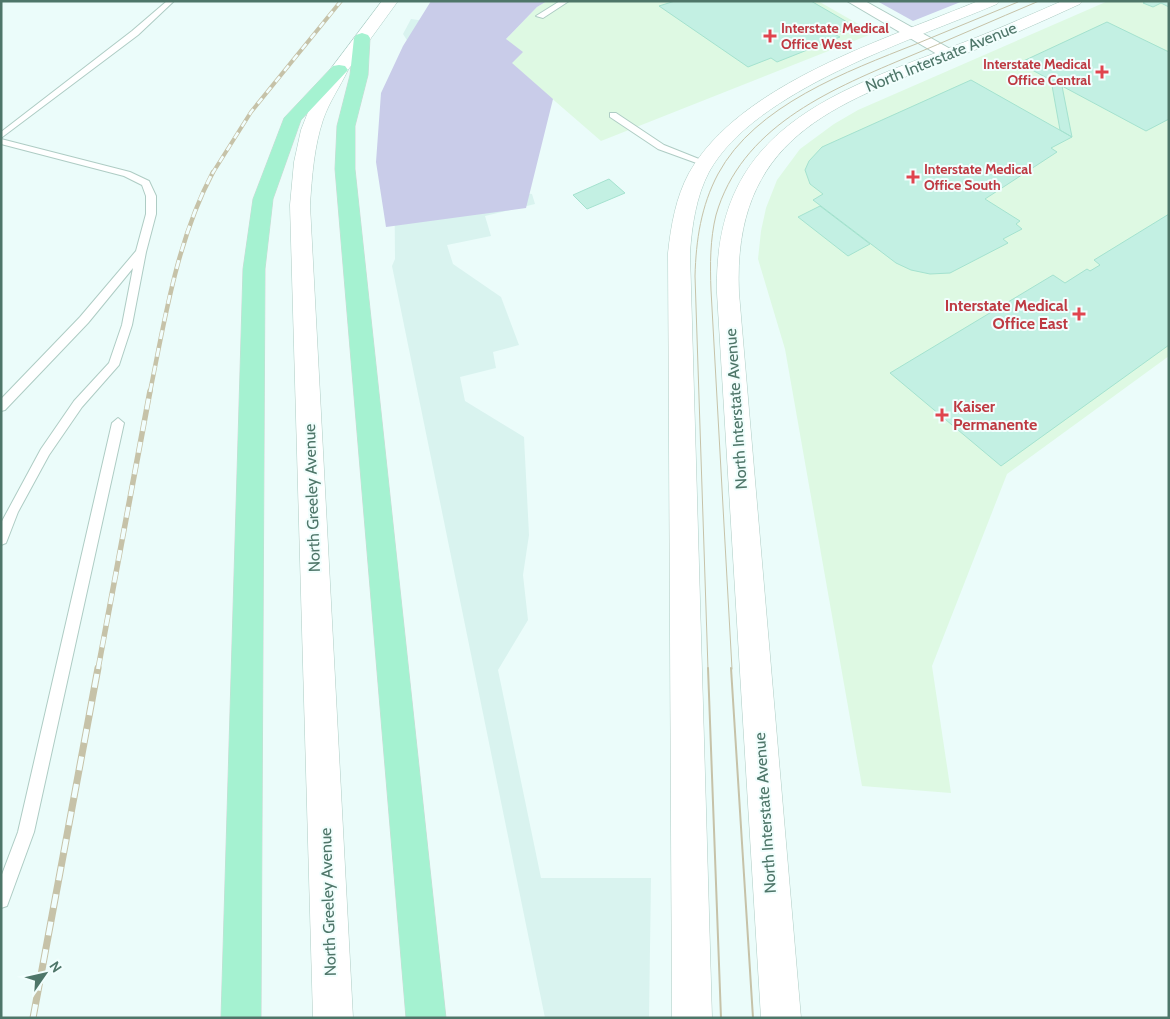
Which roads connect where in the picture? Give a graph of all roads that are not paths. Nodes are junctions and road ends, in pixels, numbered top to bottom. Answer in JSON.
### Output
{"nodes":[{"id":1,"x":172,"y":1,"type":"edge"},
{"id":2,"x":390,"y":1,"type":"edge"},
{"id":3,"x":566,"y":1,"type":"edge"},
{"id":4,"x":854,"y":1,"type":"edge"},
{"id":5,"x":992,"y":1,"type":"edge"},
{"id":6,"x":1075,"y":1,"type":"edge"},
{"id":7,"x":540,"y":16,"type":"dead end"},
{"id":8,"x":912,"y":34,"type":"junction"},
{"id":9,"x":362,"y":38,"type":"junction"},
{"id":10,"x":948,"y":54,"type":"junction"},
{"id":11,"x":339,"y":70,"type":"junction"},
{"id":12,"x":613,"y":115,"type":"dead end"},
{"id":13,"x":1,"y":136,"type":"edge"},
{"id":14,"x":1,"y":141,"type":"edge"},
{"id":15,"x":705,"y":163,"type":"junction"},
{"id":16,"x":141,"y":252,"type":"junction"},
{"id":17,"x":1,"y":407,"type":"edge"},
{"id":18,"x":118,"y":424,"type":"dead end"},
{"id":19,"x":1,"y":540,"type":"edge"},
{"id":20,"x":1,"y":900,"type":"edge"},
{"id":21,"x":241,"y":1018,"type":"edge"},
{"id":22,"x":333,"y":1018,"type":"edge"},
{"id":23,"x":426,"y":1018,"type":"edge"},
{"id":24,"x":692,"y":1018,"type":"edge"},
{"id":25,"x":781,"y":1018,"type":"edge"}],
"edges":[{"from":1,"to":13,"type":"lane"},
{"from":2,"to":9,"type":"street","name":"North Greeley Avenue"},
{"from":3,"to":7,"type":"lane"},
{"from":4,"to":8,"type":"street"},
{"from":5,"to":8,"type":"street","name":"North Interstate Avenue"},
{"from":6,"to":10,"type":"street","name":"North Interstate Avenue"},
{"from":8,"to":10,"type":"street"},
{"from":8,"to":15,"type":"street","name":"North Interstate Avenue"},
{"from":9,"to":11,"type":"street","name":"North Greeley Avenue"},
{"from":9,"to":23,"type":"highway"},
{"from":10,"to":25,"type":"street","name":"North Interstate Avenue"},
{"from":11,"to":21,"type":"highway"},
{"from":11,"to":22,"type":"street","name":"North Greeley Avenue"},
{"from":12,"to":15,"type":"lane"},
{"from":14,"to":16,"type":"lane"},
{"from":15,"to":24,"type":"street","name":"North Interstate Avenue"},
{"from":16,"to":17,"type":"lane"},
{"from":16,"to":19,"type":"lane"},
{"from":18,"to":20,"type":"lane"}]}
